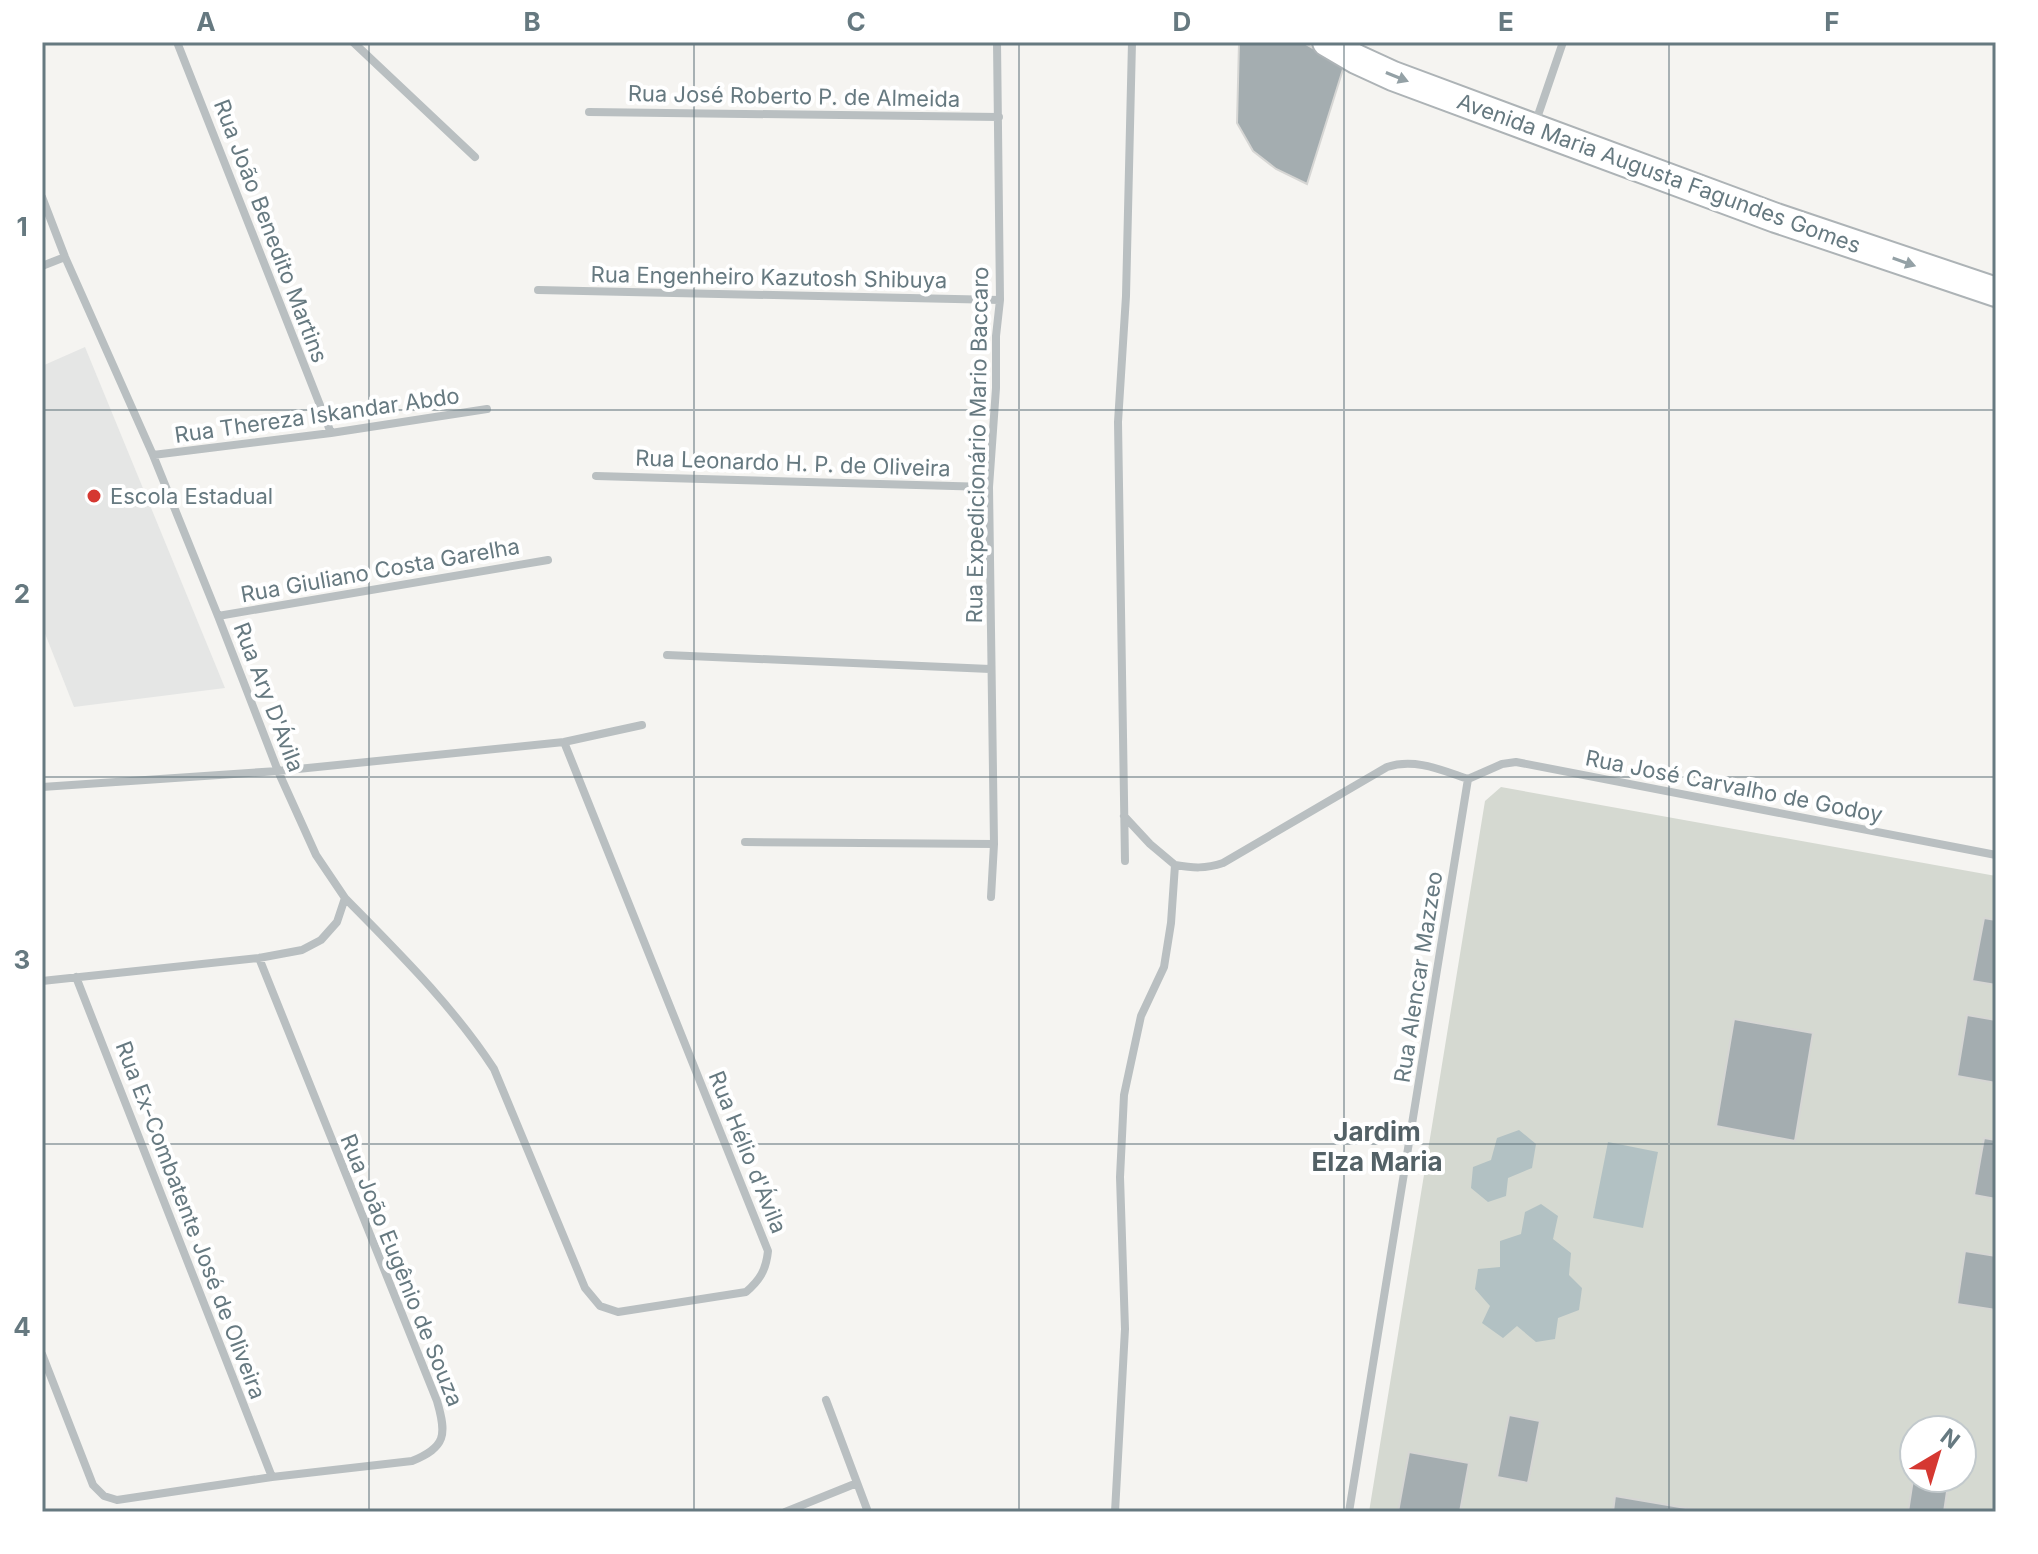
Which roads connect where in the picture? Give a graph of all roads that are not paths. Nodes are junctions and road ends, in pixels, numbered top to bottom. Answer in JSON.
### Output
{"nodes":[{"id":1,"x":177,"y":42,"type":"edge"},
{"id":2,"x":353,"y":42,"type":"edge"},
{"id":3,"x":997,"y":42,"type":"edge"},
{"id":4,"x":1132,"y":42,"type":"edge"},
{"id":5,"x":1327,"y":42,"type":"edge"},
{"id":6,"x":1563,"y":42,"type":"edge"},
{"id":7,"x":589,"y":112,"type":"dead end"},
{"id":8,"x":999,"y":117,"type":"junction"},
{"id":9,"x":1534,"y":128,"type":"junction"},
{"id":10,"x":475,"y":157,"type":"dead end"},
{"id":11,"x":42,"y":197,"type":"edge"},
{"id":12,"x":65,"y":257,"type":"junction"},
{"id":13,"x":42,"y":266,"type":"edge"},
{"id":14,"x":538,"y":290,"type":"dead end"},
{"id":15,"x":1996,"y":292,"type":"edge"},
{"id":16,"x":1000,"y":300,"type":"junction"},
{"id":17,"x":487,"y":409,"type":"dead end"},
{"id":18,"x":331,"y":433,"type":"junction"},
{"id":19,"x":153,"y":455,"type":"junction"},
{"id":20,"x":596,"y":476,"type":"dead end"},
{"id":21,"x":989,"y":487,"type":"junction"},
{"id":22,"x":548,"y":560,"type":"dead end"},
{"id":23,"x":218,"y":616,"type":"junction"},
{"id":24,"x":667,"y":655,"type":"dead end"},
{"id":25,"x":990,"y":669,"type":"junction"},
{"id":26,"x":642,"y":725,"type":"dead end"},
{"id":27,"x":564,"y":742,"type":"junction"},
{"id":28,"x":278,"y":771,"type":"junction"},
{"id":29,"x":1468,"y":779,"type":"junction"},
{"id":30,"x":42,"y":787,"type":"edge"},
{"id":31,"x":1124,"y":816,"type":"junction"},
{"id":32,"x":745,"y":842,"type":"dead end"},
{"id":33,"x":994,"y":844,"type":"junction"},
{"id":34,"x":1996,"y":855,"type":"edge"},
{"id":35,"x":1125,"y":861,"type":"dead end"},
{"id":36,"x":1175,"y":865,"type":"junction"},
{"id":37,"x":991,"y":897,"type":"dead end"},
{"id":38,"x":345,"y":898,"type":"junction"},
{"id":39,"x":259,"y":958,"type":"junction"},
{"id":40,"x":76,"y":977,"type":"junction"},
{"id":41,"x":42,"y":981,"type":"edge"},
{"id":42,"x":42,"y":1354,"type":"edge"},
{"id":43,"x":826,"y":1400,"type":"dead end"},
{"id":44,"x":272,"y":1477,"type":"junction"},
{"id":45,"x":857,"y":1483,"type":"junction"},
{"id":46,"x":785,"y":1512,"type":"edge"},
{"id":47,"x":868,"y":1512,"type":"edge"},
{"id":48,"x":1115,"y":1512,"type":"edge"},
{"id":49,"x":1349,"y":1512,"type":"edge"}],
"edges":[{"from":1,"to":18,"type":"street","name":"Rua João Benedito Martins"},
{"from":2,"to":10,"type":"street"},
{"from":3,"to":8,"type":"street","name":"Rua Expedicionário Mario Baccaro"},
{"from":4,"to":31,"type":"street"},
{"from":5,"to":9,"type":"main road","name":"Avenida Maria Augusta Fagundes Gomes","one_way":true},
{"from":6,"to":9,"type":"street"},
{"from":7,"to":8,"type":"street","name":"Rua José Roberto P. de Almeida"},
{"from":8,"to":16,"type":"street","name":"Rua Expedicionário Mario Baccaro"},
{"from":9,"to":15,"type":"main road","name":"Avenida Maria Augusta Fagundes Gomes","one_way":true},
{"from":11,"to":12,"type":"street","name":"Rua Ary D'Ávila"},
{"from":12,"to":13,"type":"street"},
{"from":12,"to":19,"type":"street","name":"Rua Ary D'Ávila"},
{"from":14,"to":16,"type":"street","name":"Rua Engenheiro Kazutosh Shibuya"},
{"from":16,"to":21,"type":"street","name":"Rua Expedicionário Mario Baccaro"},
{"from":17,"to":18,"type":"street","name":"Rua Thereza Iskandar Abdo"},
{"from":18,"to":19,"type":"street","name":"Rua Thereza Iskandar Abdo"},
{"from":19,"to":23,"type":"street","name":"Rua Ary D'Ávila"},
{"from":20,"to":21,"type":"street","name":"Rua Leonardo H. P. de Oliveira"},
{"from":21,"to":25,"type":"street","name":"Rua Expedicionário Mario Baccaro"},
{"from":22,"to":23,"type":"street","name":"Rua Giuliano Costa Garelha"},
{"from":23,"to":28,"type":"street","name":"Rua Ary D'Ávila"},
{"from":24,"to":25,"type":"street"},
{"from":25,"to":33,"type":"street","name":"Rua Expedicionário Mario Baccaro"},
{"from":26,"to":27,"type":"street"},
{"from":27,"to":28,"type":"street"},
{"from":27,"to":38,"type":"street","name":"Rua Hélio d'Ávila"},
{"from":28,"to":30,"type":"street"},
{"from":28,"to":38,"type":"street","name":"Rua Ary D'Ávila"},
{"from":29,"to":34,"type":"street","name":"Rua José Carvalho de Godoy"},
{"from":29,"to":36,"type":"street"},
{"from":29,"to":49,"type":"street","name":"Rua Alencar Mazzeo"},
{"from":31,"to":35,"type":"street"},
{"from":31,"to":36,"type":"street"},
{"from":32,"to":33,"type":"street"},
{"from":33,"to":37,"type":"street","name":"Rua Expedicionário Mario Baccaro"},
{"from":36,"to":48,"type":"street"},
{"from":38,"to":39,"type":"street"},
{"from":39,"to":40,"type":"street"},
{"from":39,"to":44,"type":"street","name":"Rua João Eugênio de Souza"},
{"from":40,"to":41,"type":"street"},
{"from":40,"to":44,"type":"street","name":"Rua Ex-Combatente José de Oliveira"},
{"from":42,"to":44,"type":"street","name":"Rua João Eugênio de Souza"},
{"from":43,"to":45,"type":"street"},
{"from":45,"to":46,"type":"street"},
{"from":45,"to":47,"type":"street"}]}
